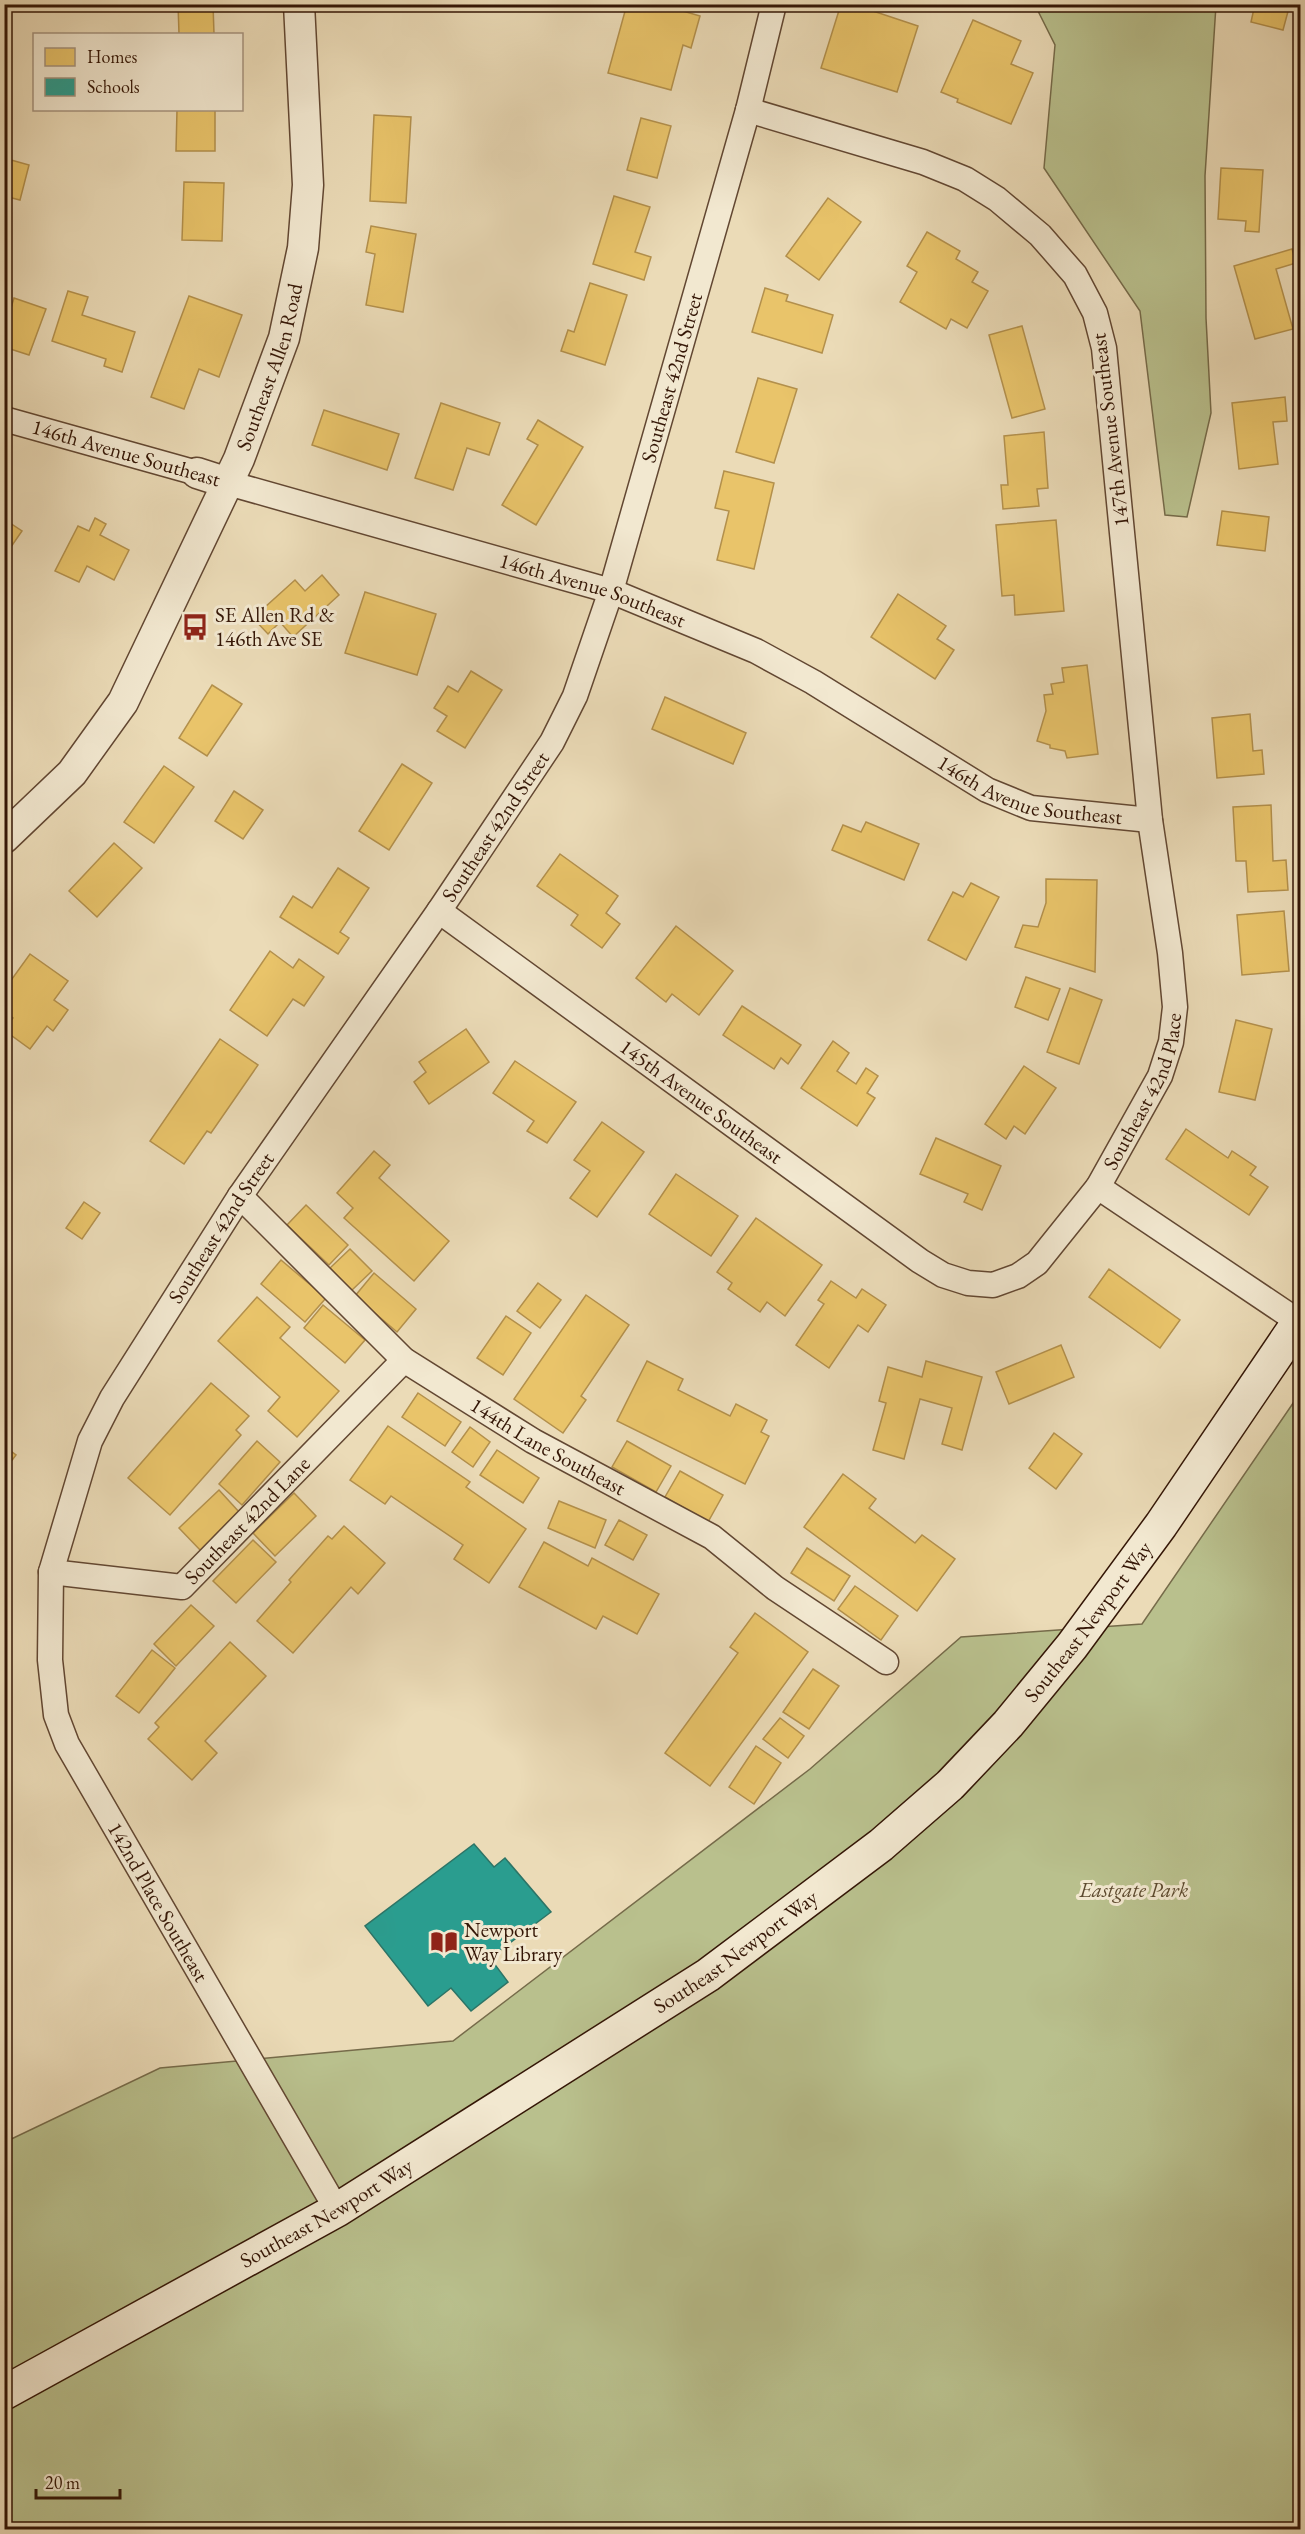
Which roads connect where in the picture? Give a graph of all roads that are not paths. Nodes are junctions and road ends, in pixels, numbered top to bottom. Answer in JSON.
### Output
{"nodes":[{"id":1,"x":299,"y":4,"type":"edge"},
{"id":2,"x":774,"y":4,"type":"edge"},
{"id":3,"x":748,"y":110,"type":"junction"},
{"id":4,"x":4,"y":419,"type":"edge"},
{"id":5,"x":197,"y":473,"type":"joint"},
{"id":6,"x":228,"y":483,"type":"junction"},
{"id":7,"x":611,"y":591,"type":"junction"},
{"id":8,"x":1150,"y":820,"type":"junction"},
{"id":9,"x":4,"y":838,"type":"edge"},
{"id":10,"x":439,"y":911,"type":"junction"},
{"id":11,"x":1098,"y":1187,"type":"junction"},
{"id":12,"x":240,"y":1196,"type":"junction"},
{"id":13,"x":968,"y":1283,"type":"joint"},
{"id":14,"x":1300,"y":1321,"type":"edge"},
{"id":15,"x":404,"y":1359,"type":"junction"},
{"id":16,"x":51,"y":1572,"type":"junction"},
{"id":17,"x":886,"y":1662,"type":"dead end"},
{"id":18,"x":337,"y":2210,"type":"junction"},
{"id":19,"x":4,"y":2393,"type":"edge"}],
"edges":[{"from":1,"to":6,"type":"street","name":"Southeast Allen Road"},
{"from":2,"to":3,"type":"street","name":"Southeast 42nd Street"},
{"from":3,"to":7,"type":"street","name":"Southeast 42nd Street"},
{"from":3,"to":8,"type":"street","name":"147th Avenue Southeast"},
{"from":4,"to":5,"type":"street","name":"146th Avenue Southeast"},
{"from":5,"to":6,"type":"street","name":"146th Avenue Southeast"},
{"from":6,"to":7,"type":"street","name":"146th Avenue Southeast"},
{"from":6,"to":9,"type":"street","name":"Southeast Allen Road"},
{"from":7,"to":8,"type":"street","name":"146th Avenue Southeast"},
{"from":7,"to":10,"type":"street","name":"Southeast 42nd Street"},
{"from":8,"to":11,"type":"street","name":"Southeast 42nd Place"},
{"from":10,"to":12,"type":"street","name":"Southeast 42nd Street"},
{"from":10,"to":13,"type":"street","name":"145th Avenue Southeast"},
{"from":11,"to":13,"type":"street","name":"Southeast 42nd Place"},
{"from":11,"to":14,"type":"street"},
{"from":12,"to":15,"type":"street","name":"144th Lane Southeast"},
{"from":12,"to":16,"type":"street","name":"Southeast 42nd Street"},
{"from":14,"to":18,"type":"main road","name":"Southeast Newport Way"},
{"from":15,"to":16,"type":"street","name":"Southeast 42nd Lane"},
{"from":15,"to":17,"type":"street","name":"144th Lane Southeast"},
{"from":16,"to":18,"type":"street","name":"142nd Place Southeast"},
{"from":18,"to":19,"type":"main road","name":"Southeast Newport Way"}]}
